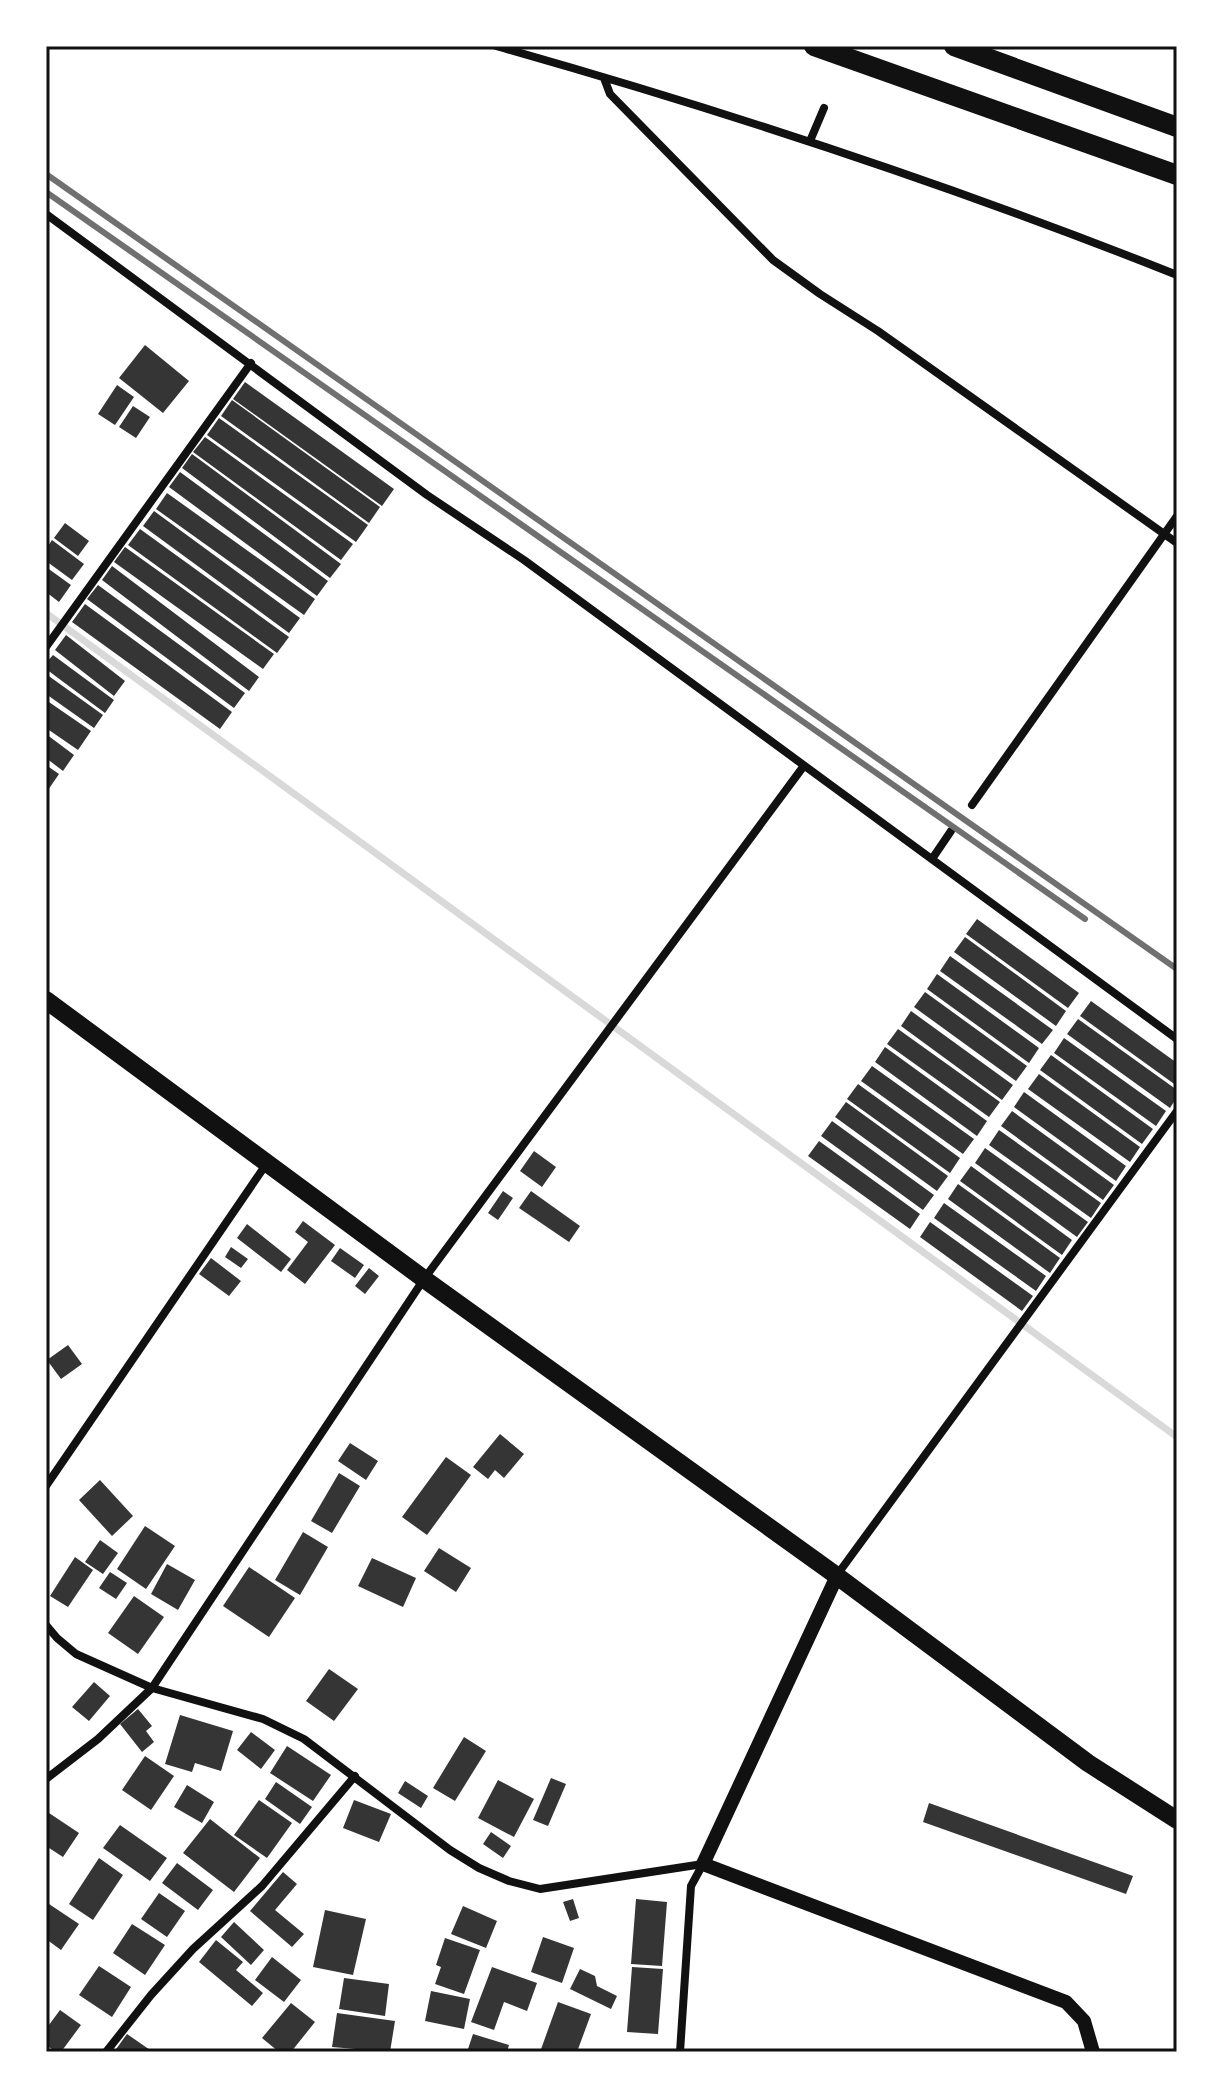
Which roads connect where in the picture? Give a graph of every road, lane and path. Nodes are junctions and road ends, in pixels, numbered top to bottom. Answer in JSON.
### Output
{"nodes":[{"id":1,"x":496,"y":46,"type":"edge"},
{"id":2,"x":814,"y":46,"type":"edge"},
{"id":3,"x":954,"y":46,"type":"edge"},
{"id":4,"x":604,"y":78,"type":"junction"},
{"id":5,"x":824,"y":108,"type":"dead end"},
{"id":6,"x":1177,"y":127,"type":"edge"},
{"id":7,"x":810,"y":141,"type":"junction"},
{"id":8,"x":1177,"y":175,"type":"edge"},
{"id":9,"x":46,"y":214,"type":"edge"},
{"id":10,"x":1177,"y":275,"type":"edge"},
{"id":11,"x":251,"y":363,"type":"junction"},
{"id":12,"x":1177,"y":516,"type":"edge"},
{"id":13,"x":1164,"y":535,"type":"junction"},
{"id":14,"x":1177,"y":543,"type":"edge"},
{"id":15,"x":46,"y":647,"type":"edge"},
{"id":16,"x":803,"y":767,"type":"junction"},
{"id":17,"x":972,"y":805,"type":"dead end"},
{"id":18,"x":951,"y":831,"type":"dead end"},
{"id":19,"x":932,"y":859,"type":"junction"},
{"id":20,"x":46,"y":1000,"type":"edge"},
{"id":21,"x":1177,"y":1039,"type":"edge"},
{"id":22,"x":1177,"y":1111,"type":"edge"},
{"id":23,"x":267,"y":1162,"type":"junction"},
{"id":24,"x":424,"y":1279,"type":"junction"},
{"id":25,"x":46,"y":1486,"type":"edge"},
{"id":26,"x":837,"y":1576,"type":"junction"},
{"id":27,"x":46,"y":1625,"type":"edge"},
{"id":28,"x":152,"y":1688,"type":"junction"},
{"id":29,"x":355,"y":1776,"type":"junction"},
{"id":30,"x":46,"y":1779,"type":"edge"},
{"id":31,"x":1177,"y":1820,"type":"edge"},
{"id":32,"x":703,"y":1864,"type":"junction"},
{"id":33,"x":106,"y":2052,"type":"edge"},
{"id":34,"x":680,"y":2052,"type":"edge"},
{"id":35,"x":1093,"y":2052,"type":"edge"}],
"edges":[{"from":1,"to":4,"type":"street"},
{"from":2,"to":8,"type":"highway"},
{"from":3,"to":6,"type":"highway"},
{"from":4,"to":7,"type":"street"},
{"from":4,"to":13,"type":"street"},
{"from":5,"to":7,"type":"street"},
{"from":7,"to":10,"type":"street"},
{"from":9,"to":11,"type":"street"},
{"from":11,"to":15,"type":"street"},
{"from":11,"to":16,"type":"street"},
{"from":12,"to":13,"type":"street"},
{"from":13,"to":14,"type":"street"},
{"from":13,"to":17,"type":"street"},
{"from":16,"to":19,"type":"street"},
{"from":16,"to":24,"type":"street"},
{"from":18,"to":19,"type":"street"},
{"from":19,"to":21,"type":"street"},
{"from":20,"to":23,"type":"main road"},
{"from":22,"to":26,"type":"street"},
{"from":23,"to":24,"type":"main road"},
{"from":23,"to":25,"type":"street"},
{"from":24,"to":26,"type":"main road"},
{"from":24,"to":28,"type":"street"},
{"from":26,"to":31,"type":"main road"},
{"from":26,"to":32,"type":"street"},
{"from":27,"to":28,"type":"street"},
{"from":28,"to":29,"type":"street"},
{"from":28,"to":30,"type":"street"},
{"from":29,"to":32,"type":"street"},
{"from":29,"to":33,"type":"street"},
{"from":32,"to":34,"type":"street"},
{"from":32,"to":35,"type":"street"}]}
